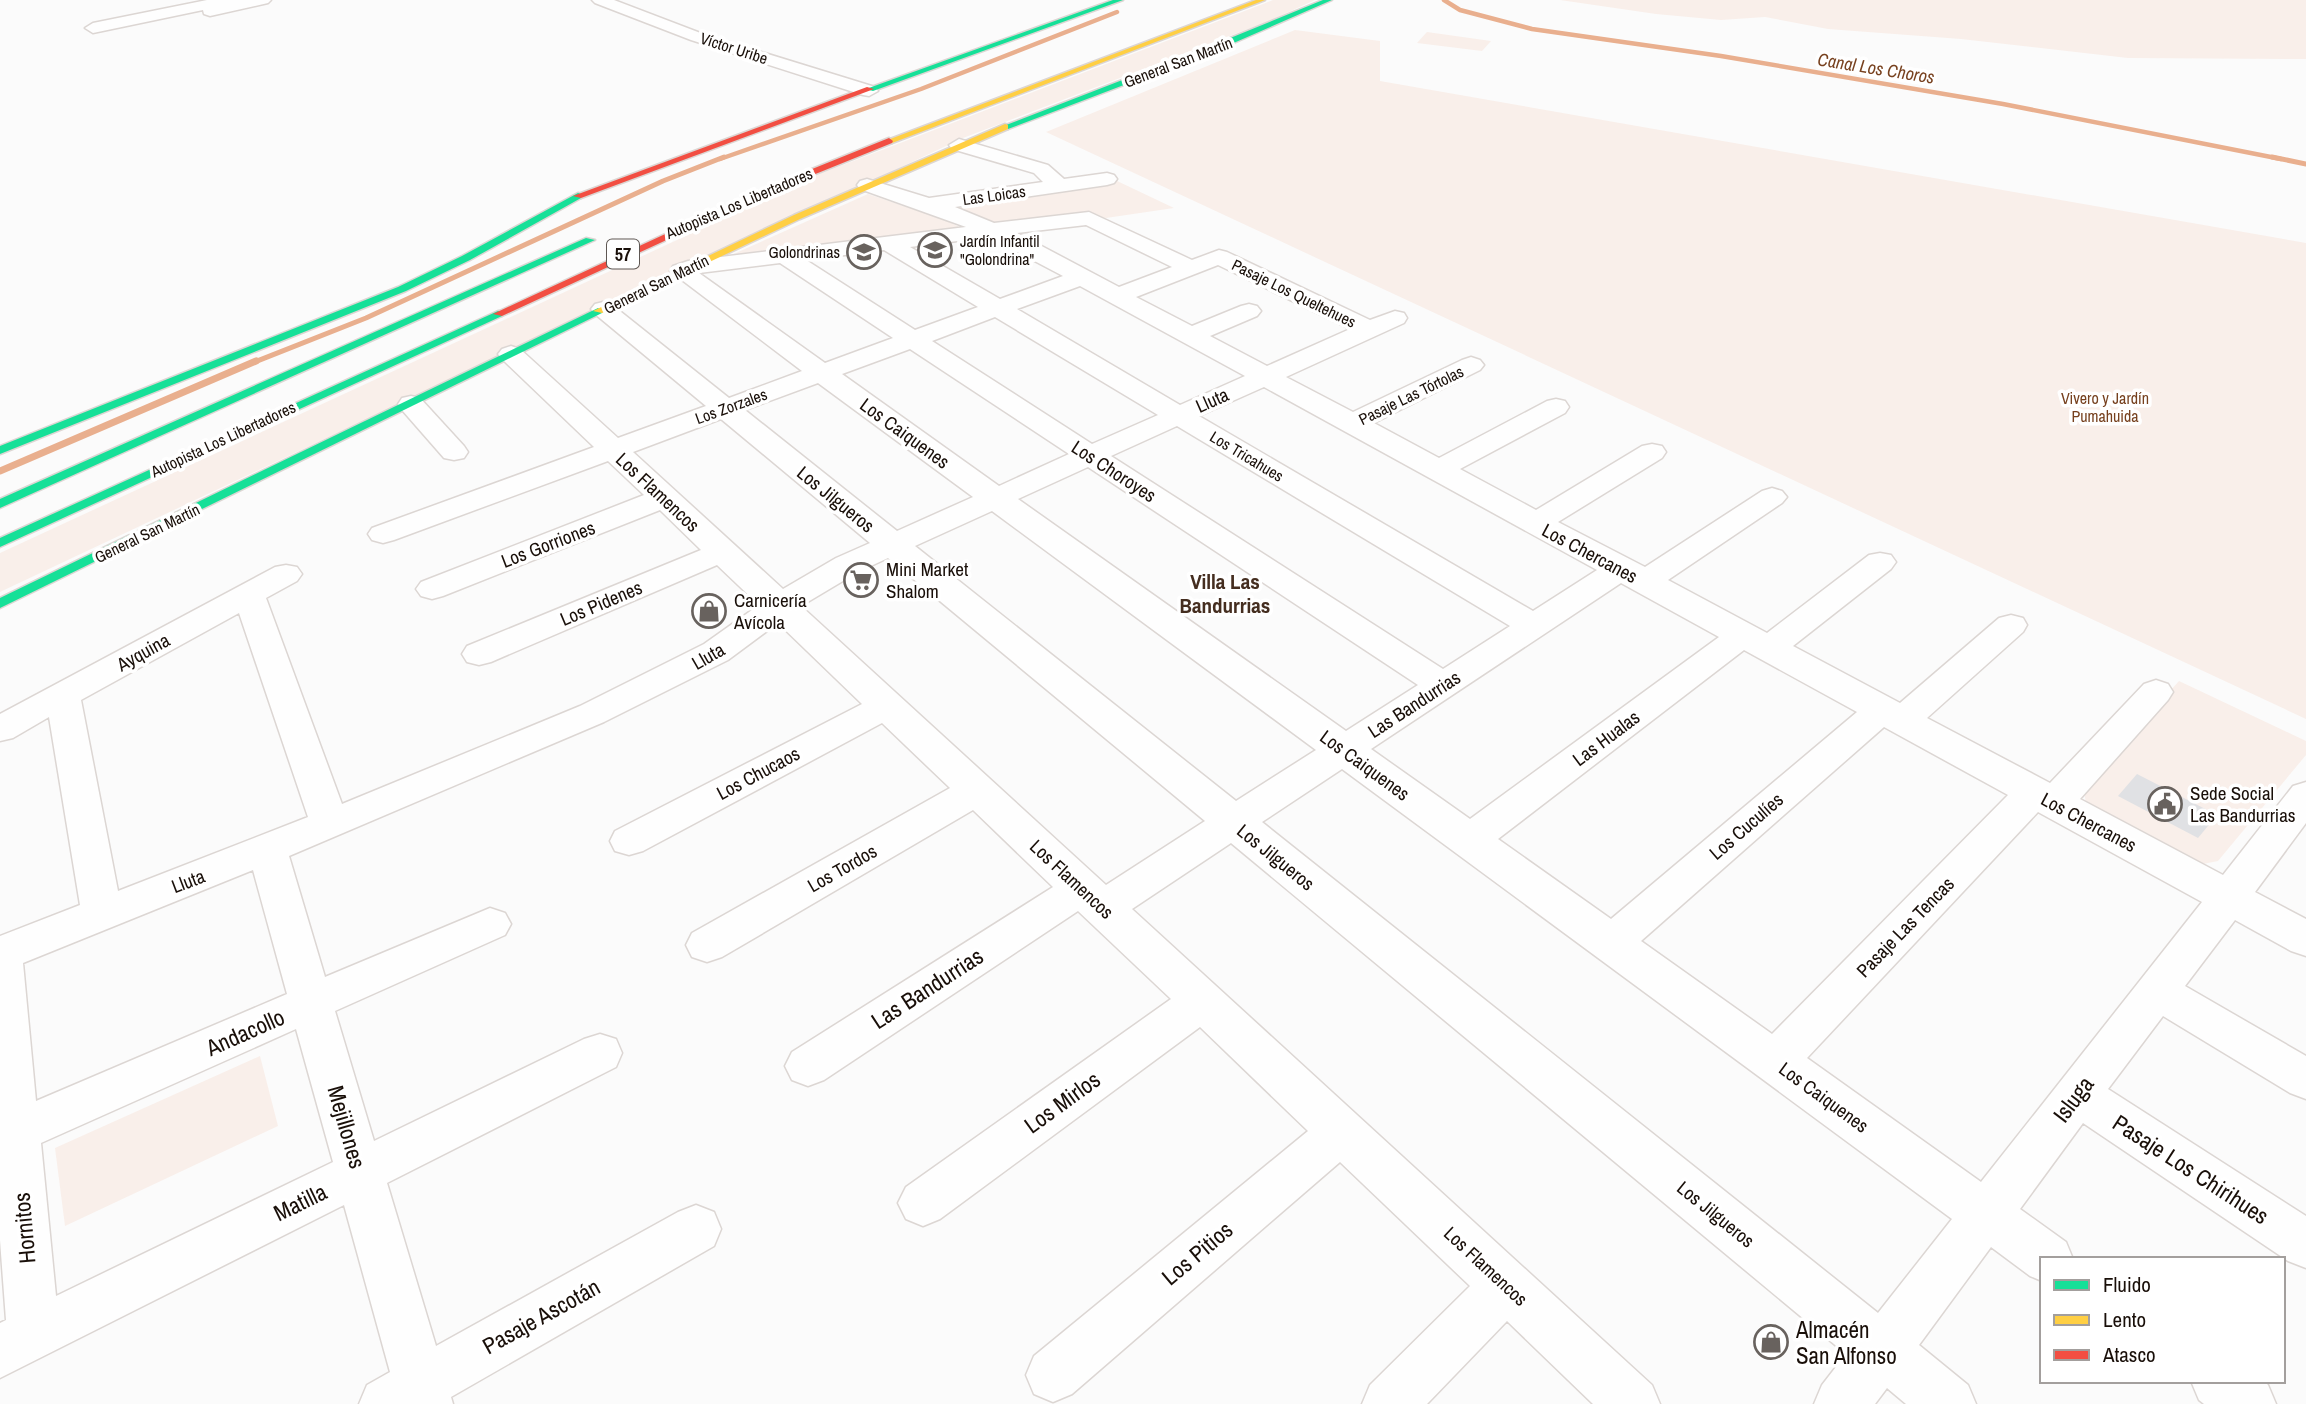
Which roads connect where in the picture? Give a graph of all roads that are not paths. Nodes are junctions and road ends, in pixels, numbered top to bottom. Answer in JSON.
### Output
{"nodes":[{"id":1,"x":230,"y":0,"type":"edge"},
{"id":2,"x":262,"y":0,"type":"edge"},
{"id":3,"x":600,"y":0,"type":"edge"},
{"id":4,"x":628,"y":0,"type":"edge"},
{"id":5,"x":1120,"y":0,"type":"edge"},
{"id":6,"x":1216,"y":0,"type":"edge"},
{"id":7,"x":1262,"y":0,"type":"edge"},
{"id":8,"x":1329,"y":0,"type":"edge"},
{"id":9,"x":189,"y":16,"type":"dead end"},
{"id":10,"x":673,"y":18,"type":"junction"},
{"id":11,"x":654,"y":22,"type":"junction"},
{"id":12,"x":1146,"y":26,"type":"dead end"},
{"id":13,"x":93,"y":28,"type":"dead end"},
{"id":14,"x":877,"y":88,"type":"junction"},
{"id":15,"x":959,"y":145,"type":"junction"},
{"id":16,"x":1107,"y":179,"type":"dead end"},
{"id":17,"x":867,"y":185,"type":"junction"},
{"id":18,"x":1060,"y":186,"type":"junction"},
{"id":19,"x":928,"y":205,"type":"junction"},
{"id":20,"x":993,"y":231,"type":"junction"},
{"id":21,"x":608,"y":233,"type":"dead end"},
{"id":22,"x":889,"y":244,"type":"junction"},
{"id":23,"x":786,"y":257,"type":"junction"},
{"id":24,"x":1191,"y":268,"type":"junction"},
{"id":25,"x":685,"y":269,"type":"junction"},
{"id":26,"x":1080,"y":278,"type":"junction"},
{"id":27,"x":1115,"y":297,"type":"junction"},
{"id":28,"x":997,"y":308,"type":"junction"},
{"id":29,"x":603,"y":309,"type":"junction"},
{"id":30,"x":1249,"y":312,"type":"dead end"},
{"id":31,"x":1395,"y":318,"type":"dead end"},
{"id":32,"x":1369,"y":329,"type":"junction"},
{"id":33,"x":1188,"y":337,"type":"junction"},
{"id":34,"x":913,"y":339,"type":"junction"},
{"id":35,"x":511,"y":354,"type":"junction"},
{"id":36,"x":1471,"y":365,"type":"dead end"},
{"id":37,"x":822,"y":373,"type":"junction"},
{"id":38,"x":1264,"y":377,"type":"junction"},
{"id":39,"x":411,"y":404,"type":"junction"},
{"id":40,"x":1556,"y":407,"type":"dead end"},
{"id":41,"x":725,"y":408,"type":"junction"},
{"id":42,"x":1178,"y":415,"type":"junction"},
{"id":43,"x":1351,"y":424,"type":"junction"},
{"id":44,"x":0,"y":450,"type":"edge"},
{"id":45,"x":612,"y":450,"type":"junction"},
{"id":46,"x":454,"y":452,"type":"dead end"},
{"id":47,"x":1652,"y":452,"type":"dead end"},
{"id":48,"x":1090,"y":455,"type":"junction"},
{"id":49,"x":1437,"y":470,"type":"junction"},
{"id":50,"x":1772,"y":497,"type":"dead end"},
{"id":51,"x":664,"y":498,"type":"junction"},
{"id":52,"x":995,"y":498,"type":"junction"},
{"id":53,"x":0,"y":504,"type":"edge"},
{"id":54,"x":1535,"y":523,"type":"junction"},
{"id":55,"x":383,"y":534,"type":"dead end"},
{"id":56,"x":0,"y":543,"type":"edge"},
{"id":57,"x":892,"y":544,"type":"junction"},
{"id":58,"x":722,"y":552,"type":"junction"},
{"id":59,"x":1880,"y":562,"type":"dead end"},
{"id":60,"x":286,"y":574,"type":"dead end"},
{"id":61,"x":1632,"y":576,"type":"junction"},
{"id":62,"x":432,"y":589,"type":"dead end"},
{"id":63,"x":248,"y":594,"type":"junction"},
{"id":64,"x":0,"y":604,"type":"edge"},
{"id":65,"x":780,"y":606,"type":"junction"},
{"id":66,"x":2011,"y":625,"type":"dead end"},
{"id":67,"x":1534,"y":626,"type":"junction"},
{"id":68,"x":1756,"y":642,"type":"junction"},
{"id":69,"x":479,"y":654,"type":"dead end"},
{"id":70,"x":1443,"y":685,"type":"junction"},
{"id":71,"x":2156,"y":692,"type":"dead end"},
{"id":72,"x":63,"y":695,"type":"junction"},
{"id":73,"x":887,"y":706,"type":"junction"},
{"id":74,"x":1892,"y":715,"type":"junction"},
{"id":75,"x":0,"y":729,"type":"edge"},
{"id":76,"x":1344,"y":750,"type":"junction"},
{"id":77,"x":977,"y":790,"type":"junction"},
{"id":78,"x":2306,"y":796,"type":"edge"},
{"id":79,"x":2044,"y":798,"type":"junction"},
{"id":80,"x":1234,"y":822,"type":"junction"},
{"id":81,"x":330,"y":824,"type":"junction"},
{"id":82,"x":1469,"y":840,"type":"junction"},
{"id":83,"x":629,"y":841,"type":"dead end"},
{"id":84,"x":267,"y":849,"type":"junction"},
{"id":85,"x":2227,"y":896,"type":"junction"},
{"id":86,"x":1092,"y":898,"type":"junction"},
{"id":87,"x":102,"y":914,"type":"junction"},
{"id":88,"x":490,"y":924,"type":"dead end"},
{"id":89,"x":2306,"y":939,"type":"edge"},
{"id":90,"x":1611,"y":943,"type":"junction"},
{"id":91,"x":707,"y":945,"type":"dead end"},
{"id":92,"x":0,"y":954,"type":"edge"},
{"id":93,"x":2155,"y":990,"type":"junction"},
{"id":94,"x":1202,"y":1001,"type":"junction"},
{"id":95,"x":311,"y":1003,"type":"junction"},
{"id":96,"x":600,"y":1053,"type":"dead end"},
{"id":97,"x":1775,"y":1061,"type":"junction"},
{"id":98,"x":808,"y":1066,"type":"dead end"},
{"id":99,"x":2306,"y":1079,"type":"edge"},
{"id":100,"x":2077,"y":1094,"type":"junction"},
{"id":101,"x":1342,"y":1131,"type":"junction"},
{"id":102,"x":8,"y":1136,"type":"edge"},
{"id":103,"x":360,"y":1173,"type":"junction"},
{"id":104,"x":923,"y":1203,"type":"dead end"},
{"id":105,"x":1986,"y":1213,"type":"junction"},
{"id":106,"x":696,"y":1229,"type":"dead end"},
{"id":107,"x":2306,"y":1244,"type":"edge"},
{"id":108,"x":2045,"y":1257,"type":"edge"},
{"id":109,"x":1506,"y":1286,"type":"junction"},
{"id":110,"x":16,"y":1343,"type":"edge"},
{"id":111,"x":1882,"y":1350,"type":"junction"},
{"id":112,"x":1053,"y":1375,"type":"dead end"},
{"id":113,"x":2221,"y":1383,"type":"edge"},
{"id":114,"x":411,"y":1397,"type":"edge"},
{"id":115,"x":1389,"y":1404,"type":"edge"},
{"id":116,"x":1633,"y":1404,"type":"edge"},
{"id":117,"x":1841,"y":1404,"type":"edge"},
{"id":118,"x":1949,"y":1404,"type":"edge"},
{"id":119,"x":2249,"y":1404,"type":"edge"}],
"edges":[{"from":1,"to":13,"type":"street"},
{"from":2,"to":9,"type":"street"},
{"from":3,"to":11,"type":"street","name":"Víctor Uribe"},
{"from":4,"to":10,"type":"street","name":"Víctor Uribe"},
{"from":5,"to":14,"type":"main road"},
{"from":6,"to":12,"type":"main road"},
{"from":7,"to":56,"type":"main road","name":"Autopista Los Libertadores","number":"57"},
{"from":8,"to":15,"type":"main road","name":"General San Martín"},
{"from":10,"to":11,"type":"street"},
{"from":10,"to":14,"type":"street","name":"Víctor Uribe"},
{"from":11,"to":14,"type":"street","name":"Víctor Uribe"},
{"from":14,"to":44,"type":"main road"},
{"from":15,"to":17,"type":"main road","name":"General San Martín"},
{"from":15,"to":18,"type":"street","name":"Las Loicas"},
{"from":16,"to":18,"type":"street","name":"Las Loicas"},
{"from":17,"to":19,"type":"street","name":"Los Chercanes"},
{"from":17,"to":25,"type":"main road","name":"General San Martín"},
{"from":18,"to":19,"type":"street","name":"Las Loicas"},
{"from":19,"to":20,"type":"street","name":"Los Chercanes"},
{"from":20,"to":22,"type":"street"},
{"from":20,"to":24,"type":"street"},
{"from":20,"to":26,"type":"street","name":"Los Chercanes"},
{"from":21,"to":53,"type":"main road","name":"Autopista Los Libertadores","number":"57"},
{"from":22,"to":23,"type":"street"},
{"from":22,"to":28,"type":"street","name":"Los Tricahues"},
{"from":23,"to":25,"type":"street"},
{"from":23,"to":34,"type":"street","name":"Los Choroyes"},
{"from":24,"to":27,"type":"street"},
{"from":24,"to":32,"type":"street","name":"Pasaje Los Queltehues"},
{"from":25,"to":29,"type":"main road","name":"General San Martín"},
{"from":25,"to":37,"type":"street","name":"Los Caiquenes"},
{"from":26,"to":27,"type":"street","name":"Los Chercanes"},
{"from":26,"to":28,"type":"street","name":"Los Zorzales"},
{"from":27,"to":33,"type":"street","name":"Los Chercanes"},
{"from":28,"to":34,"type":"street","name":"Los Zorzales"},
{"from":28,"to":42,"type":"street","name":"Los Tricahues"},
{"from":29,"to":35,"type":"main road","name":"General San Martín"},
{"from":29,"to":41,"type":"street","name":"Los Jilgueros"},
{"from":30,"to":33,"type":"street"},
{"from":31,"to":32,"type":"street","name":"Lluta"},
{"from":32,"to":38,"type":"street","name":"Lluta"},
{"from":33,"to":38,"type":"street","name":"Los Chercanes"},
{"from":34,"to":37,"type":"street","name":"Los Zorzales"},
{"from":34,"to":48,"type":"street","name":"Los Choroyes"},
{"from":35,"to":39,"type":"main road","name":"General San Martín"},
{"from":35,"to":45,"type":"street","name":"Los Flamencos"},
{"from":36,"to":43,"type":"street","name":"Pasaje Las Tórtolas"},
{"from":37,"to":41,"type":"street","name":"Los Zorzales"},
{"from":37,"to":52,"type":"street","name":"Los Caiquenes"},
{"from":38,"to":42,"type":"street","name":"Lluta"},
{"from":38,"to":43,"type":"street","name":"Los Chercanes"},
{"from":39,"to":46,"type":"street"},
{"from":39,"to":64,"type":"main road","name":"General San Martín"},
{"from":40,"to":49,"type":"street"},
{"from":41,"to":45,"type":"street","name":"Los Zorzales"},
{"from":41,"to":57,"type":"street","name":"Los Jilgueros"},
{"from":42,"to":48,"type":"street","name":"Lluta"},
{"from":42,"to":67,"type":"street","name":"Los Tricahues"},
{"from":43,"to":49,"type":"street","name":"Los Chercanes"},
{"from":45,"to":51,"type":"street","name":"Los Flamencos"},
{"from":45,"to":55,"type":"street","name":"Los Zorzales"},
{"from":47,"to":54,"type":"street"},
{"from":48,"to":52,"type":"street","name":"Lluta"},
{"from":48,"to":70,"type":"street","name":"Los Choroyes"},
{"from":49,"to":54,"type":"street","name":"Los Chercanes"},
{"from":50,"to":61,"type":"street","name":"Las Bandurrias"},
{"from":51,"to":58,"type":"street","name":"Los Flamencos"},
{"from":51,"to":62,"type":"street","name":"Los Gorriones"},
{"from":52,"to":57,"type":"street","name":"Lluta"},
{"from":52,"to":76,"type":"street","name":"Los Caiquenes"},
{"from":54,"to":61,"type":"street","name":"Los Chercanes"},
{"from":57,"to":65,"type":"street","name":"Lluta"},
{"from":57,"to":80,"type":"street","name":"Los Jilgueros"},
{"from":58,"to":65,"type":"street","name":"Los Flamencos"},
{"from":58,"to":69,"type":"street","name":"Los Pidenes"},
{"from":59,"to":68,"type":"street","name":"Las Hualas"},
{"from":60,"to":63,"type":"street","name":"Ayquina"},
{"from":61,"to":67,"type":"street","name":"Las Bandurrias"},
{"from":61,"to":68,"type":"street","name":"Los Chercanes"},
{"from":63,"to":72,"type":"street","name":"Ayquina"},
{"from":63,"to":81,"type":"street"},
{"from":65,"to":73,"type":"street","name":"Los Flamencos"},
{"from":65,"to":81,"type":"street","name":"Lluta"},
{"from":66,"to":74,"type":"street","name":"Los Cuculíes"},
{"from":67,"to":70,"type":"street","name":"Las Bandurrias"},
{"from":68,"to":74,"type":"street","name":"Los Chercanes"},
{"from":68,"to":82,"type":"street","name":"Las Hualas"},
{"from":70,"to":76,"type":"street","name":"Las Bandurrias"},
{"from":71,"to":79,"type":"street","name":"Pasaje Las Tencas"},
{"from":72,"to":75,"type":"street","name":"Ayquina"},
{"from":72,"to":87,"type":"street"},
{"from":73,"to":77,"type":"street","name":"Los Flamencos"},
{"from":73,"to":83,"type":"street","name":"Los Chucaos"},
{"from":74,"to":79,"type":"street","name":"Los Chercanes"},
{"from":74,"to":90,"type":"street","name":"Los Cuculíes"},
{"from":76,"to":80,"type":"street","name":"Las Bandurrias"},
{"from":76,"to":82,"type":"street","name":"Los Caiquenes"},
{"from":77,"to":86,"type":"street","name":"Los Flamencos"},
{"from":77,"to":91,"type":"street","name":"Los Tordos"},
{"from":78,"to":85,"type":"street","name":"Isluga"},
{"from":79,"to":85,"type":"street","name":"Los Chercanes"},
{"from":79,"to":97,"type":"street","name":"Pasaje Las Tencas"},
{"from":80,"to":86,"type":"street","name":"Las Bandurrias"},
{"from":80,"to":111,"type":"street","name":"Los Jilgueros"},
{"from":81,"to":84,"type":"street","name":"Lluta"},
{"from":82,"to":90,"type":"street","name":"Los Caiquenes"},
{"from":84,"to":87,"type":"street","name":"Lluta"},
{"from":84,"to":95,"type":"street","name":"Mejillones"},
{"from":85,"to":89,"type":"street","name":"Los Chercanes"},
{"from":85,"to":93,"type":"street","name":"Isluga"},
{"from":86,"to":94,"type":"street","name":"Los Flamencos"},
{"from":86,"to":98,"type":"street","name":"Las Bandurrias"},
{"from":87,"to":92,"type":"street","name":"Lluta"},
{"from":88,"to":95,"type":"street","name":"Andacollo"},
{"from":90,"to":97,"type":"street","name":"Los Caiquenes"},
{"from":92,"to":102,"type":"street","name":"Hornitos"},
{"from":93,"to":99,"type":"street"},
{"from":93,"to":100,"type":"street","name":"Isluga"},
{"from":94,"to":101,"type":"street","name":"Los Flamencos"},
{"from":94,"to":104,"type":"street","name":"Los Mirlos"},
{"from":95,"to":102,"type":"street","name":"Andacollo"},
{"from":95,"to":103,"type":"street","name":"Mejillones"},
{"from":96,"to":103,"type":"street","name":"Matilla"},
{"from":97,"to":105,"type":"street","name":"Los Caiquenes"},
{"from":100,"to":105,"type":"street","name":"Isluga"},
{"from":100,"to":107,"type":"street","name":"Pasaje Los Chirihues"},
{"from":101,"to":109,"type":"street","name":"Los Flamencos"},
{"from":101,"to":112,"type":"street","name":"Los Pitios"},
{"from":102,"to":110,"type":"street","name":"Hornitos"},
{"from":103,"to":110,"type":"street","name":"Matilla"},
{"from":103,"to":114,"type":"street","name":"Mejillones"},
{"from":105,"to":108,"type":"street","name":"Los Caiquenes"},
{"from":105,"to":111,"type":"street","name":"Isluga"},
{"from":106,"to":114,"type":"street","name":"Pasaje Ascotán"},
{"from":109,"to":115,"type":"street"},
{"from":109,"to":116,"type":"street","name":"Los Flamencos"},
{"from":111,"to":117,"type":"street","name":"Isluga"},
{"from":111,"to":118,"type":"street","name":"Los Jilgueros"},
{"from":113,"to":119,"type":"street"}]}
